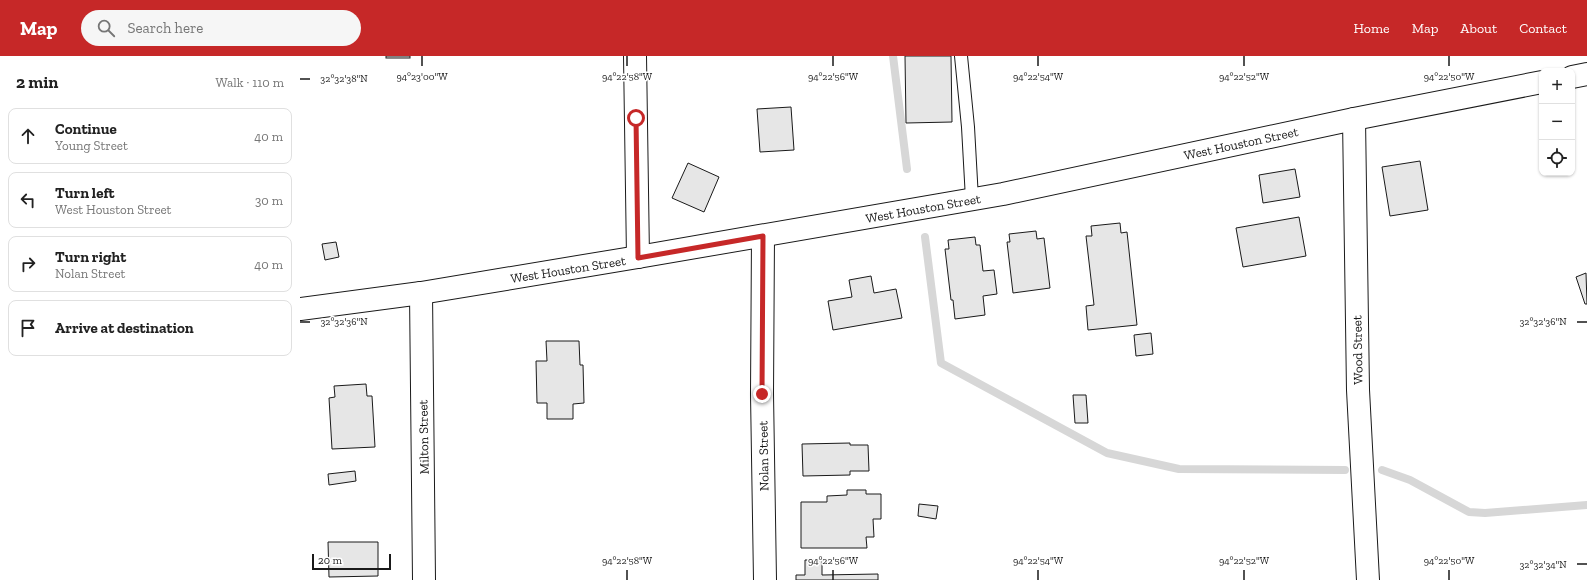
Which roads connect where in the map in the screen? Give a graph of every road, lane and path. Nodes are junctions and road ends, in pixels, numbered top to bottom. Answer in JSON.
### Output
{"nodes":[{"id":1,"x":635,"y":56,"type":"edge"},
{"id":2,"x":961,"y":56,"type":"edge"},
{"id":3,"x":1587,"y":74,"type":"edge"},
{"id":4,"x":1575,"y":76,"type":"edge"},
{"id":5,"x":1539,"y":83,"type":"edge"},
{"id":6,"x":1354,"y":120,"type":"junction"},
{"id":7,"x":972,"y":199,"type":"junction"},
{"id":8,"x":763,"y":236,"type":"junction"},
{"id":9,"x":638,"y":258,"type":"junction"},
{"id":10,"x":421,"y":293,"type":"junction"},
{"id":11,"x":300,"y":309,"type":"edge"},
{"id":12,"x":424,"y":580,"type":"edge"},
{"id":13,"x":765,"y":580,"type":"edge"},
{"id":14,"x":1368,"y":580,"type":"edge"}],
"edges":[{"from":1,"to":9,"type":"street"},
{"from":2,"to":7,"type":"lane"},
{"from":3,"to":4,"type":"street"},
{"from":5,"to":6,"type":"street","name":"West Houston Street"},
{"from":6,"to":7,"type":"street","name":"West Houston Street"},
{"from":6,"to":14,"type":"street","name":"Wood Street"},
{"from":7,"to":8,"type":"street","name":"West Houston Street"},
{"from":8,"to":9,"type":"street","name":"West Houston Street"},
{"from":8,"to":13,"type":"street","name":"Nolan Street"},
{"from":9,"to":10,"type":"street","name":"West Houston Street"},
{"from":10,"to":11,"type":"street","name":"West Houston Street"},
{"from":10,"to":12,"type":"street","name":"Milton Street"}]}
